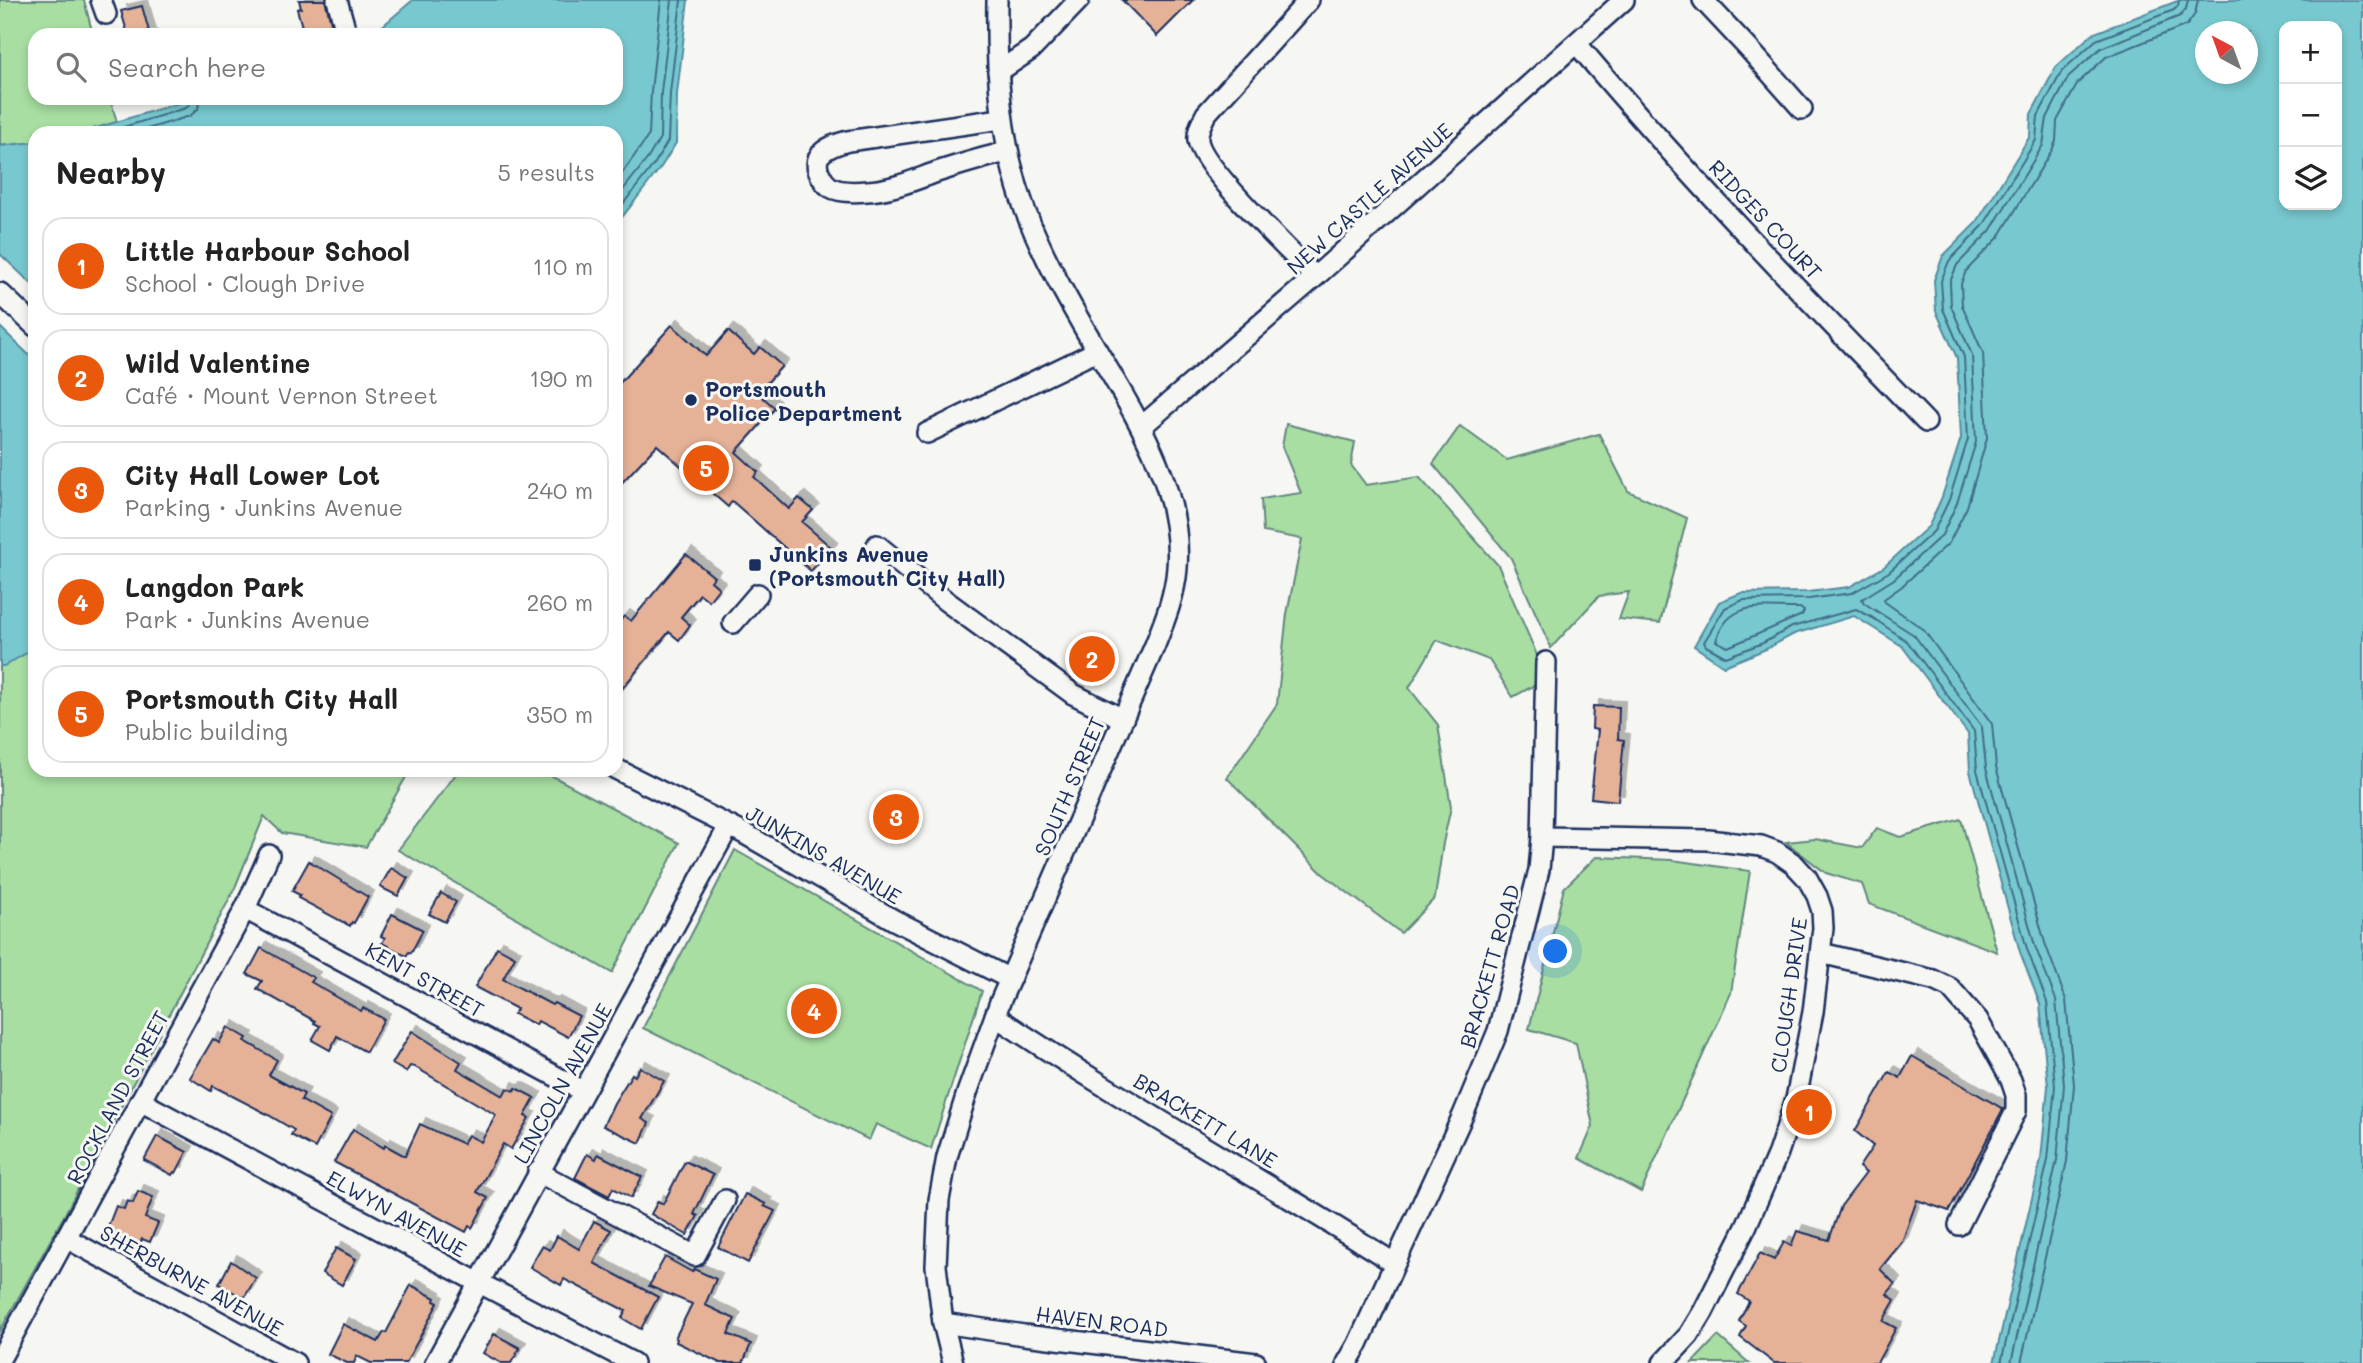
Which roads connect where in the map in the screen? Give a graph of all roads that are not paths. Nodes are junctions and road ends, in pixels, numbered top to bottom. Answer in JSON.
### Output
{"nodes":[{"id":1,"x":337,"y":0,"type":"edge"},
{"id":2,"x":997,"y":0,"type":"edge"},
{"id":3,"x":1079,"y":0,"type":"edge"},
{"id":4,"x":1309,"y":0,"type":"edge"},
{"id":5,"x":1624,"y":0,"type":"edge"},
{"id":6,"x":1703,"y":0,"type":"edge"},
{"id":7,"x":345,"y":28,"type":"edge"},
{"id":8,"x":1577,"y":44,"type":"junction"},
{"id":9,"x":998,"y":72,"type":"junction"},
{"id":10,"x":1802,"y":109,"type":"dead end"},
{"id":11,"x":1001,"y":119,"type":"junction"},
{"id":12,"x":1007,"y":152,"type":"junction"},
{"id":13,"x":1315,"y":276,"type":"junction"},
{"id":14,"x":0,"y":293,"type":"edge"},
{"id":15,"x":28,"y":319,"type":"edge"},
{"id":16,"x":1097,"y":351,"type":"junction"},
{"id":17,"x":1926,"y":422,"type":"dead end"},
{"id":18,"x":1141,"y":427,"type":"junction"},
{"id":19,"x":927,"y":433,"type":"dead end"},
{"id":20,"x":877,"y":545,"type":"dead end"},
{"id":21,"x":758,"y":594,"type":"dead end"},
{"id":22,"x":733,"y":623,"type":"dead end"},
{"id":23,"x":1546,"y":662,"type":"dead end"},
{"id":24,"x":1123,"y":719,"type":"junction"},
{"id":25,"x":623,"y":773,"type":"edge"},
{"id":26,"x":729,"y":826,"type":"junction"},
{"id":27,"x":1542,"y":837,"type":"junction"},
{"id":28,"x":269,"y":855,"type":"dead end"},
{"id":29,"x":245,"y":909,"type":"junction"},
{"id":30,"x":1821,"y":953,"type":"junction"},
{"id":31,"x":1010,"y":979,"type":"junction"},
{"id":32,"x":995,"y":1016,"type":"junction"},
{"id":33,"x":583,"y":1091,"type":"junction"},
{"id":34,"x":140,"y":1101,"type":"junction"},
{"id":35,"x":538,"y":1172,"type":"junction"},
{"id":36,"x":725,"y":1200,"type":"dead end"},
{"id":37,"x":1959,"y":1225,"type":"dead end"},
{"id":38,"x":66,"y":1238,"type":"junction"},
{"id":39,"x":1394,"y":1263,"type":"junction"},
{"id":40,"x":479,"y":1283,"type":"junction"},
{"id":41,"x":943,"y":1323,"type":"junction"},
{"id":42,"x":0,"y":1359,"type":"edge"},
{"id":43,"x":295,"y":1363,"type":"edge"},
{"id":44,"x":435,"y":1363,"type":"edge"},
{"id":45,"x":633,"y":1363,"type":"edge"},
{"id":46,"x":953,"y":1363,"type":"edge"},
{"id":47,"x":1256,"y":1363,"type":"edge"},
{"id":48,"x":1348,"y":1363,"type":"edge"},
{"id":49,"x":1663,"y":1363,"type":"edge"}],
"edges":[{"from":1,"to":7,"type":"street"},
{"from":2,"to":9,"type":"street","name":"SOUTH STREET"},
{"from":3,"to":9,"type":"street"},
{"from":4,"to":13,"type":"street"},
{"from":5,"to":8,"type":"street","name":"NEW CASTLE AVENUE"},
{"from":6,"to":10,"type":"street"},
{"from":8,"to":13,"type":"street","name":"NEW CASTLE AVENUE"},
{"from":8,"to":17,"type":"street","name":"RIDGES COURT"},
{"from":9,"to":11,"type":"street","name":"SOUTH STREET"},
{"from":11,"to":12,"type":"street","name":"SOUTH STREET"},
{"from":11,"to":12,"type":"street"},
{"from":12,"to":16,"type":"street","name":"SOUTH STREET"},
{"from":13,"to":18,"type":"street","name":"NEW CASTLE AVENUE"},
{"from":14,"to":15,"type":"street"},
{"from":16,"to":18,"type":"street","name":"SOUTH STREET"},
{"from":16,"to":19,"type":"street"},
{"from":18,"to":24,"type":"street","name":"SOUTH STREET"},
{"from":20,"to":24,"type":"street"},
{"from":21,"to":22,"type":"street"},
{"from":23,"to":27,"type":"street","name":"BRACKETT ROAD"},
{"from":24,"to":31,"type":"street","name":"SOUTH STREET"},
{"from":25,"to":26,"type":"street","name":"JUNKINS AVENUE"},
{"from":26,"to":31,"type":"street","name":"JUNKINS AVENUE"},
{"from":26,"to":33,"type":"street","name":"LINCOLN AVENUE"},
{"from":27,"to":30,"type":"street","name":"CLOUGH DRIVE"},
{"from":27,"to":39,"type":"street","name":"BRACKETT ROAD"},
{"from":28,"to":29,"type":"street","name":"ROCKLAND STREET"},
{"from":29,"to":33,"type":"street","name":"KENT STREET"},
{"from":29,"to":34,"type":"street","name":"ROCKLAND STREET"},
{"from":30,"to":37,"type":"street"},
{"from":30,"to":49,"type":"street","name":"CLOUGH DRIVE"},
{"from":31,"to":32,"type":"street","name":"SOUTH STREET"},
{"from":32,"to":39,"type":"street","name":"BRACKETT LANE"},
{"from":32,"to":41,"type":"street","name":"SOUTH STREET"},
{"from":33,"to":35,"type":"street","name":"LINCOLN AVENUE"},
{"from":34,"to":38,"type":"street","name":"ROCKLAND STREET"},
{"from":34,"to":40,"type":"street","name":"ELWYN AVENUE"},
{"from":35,"to":36,"type":"street"},
{"from":35,"to":40,"type":"street","name":"LINCOLN AVENUE"},
{"from":38,"to":42,"type":"street","name":"ROCKLAND STREET"},
{"from":38,"to":43,"type":"street","name":"SHERBURNE AVENUE"},
{"from":39,"to":48,"type":"street"},
{"from":40,"to":44,"type":"street","name":"LINCOLN AVENUE"},
{"from":40,"to":45,"type":"street","name":"ELWYN AVENUE"},
{"from":41,"to":46,"type":"street","name":"SOUTH STREET"},
{"from":41,"to":47,"type":"street","name":"HAVEN ROAD"}]}
